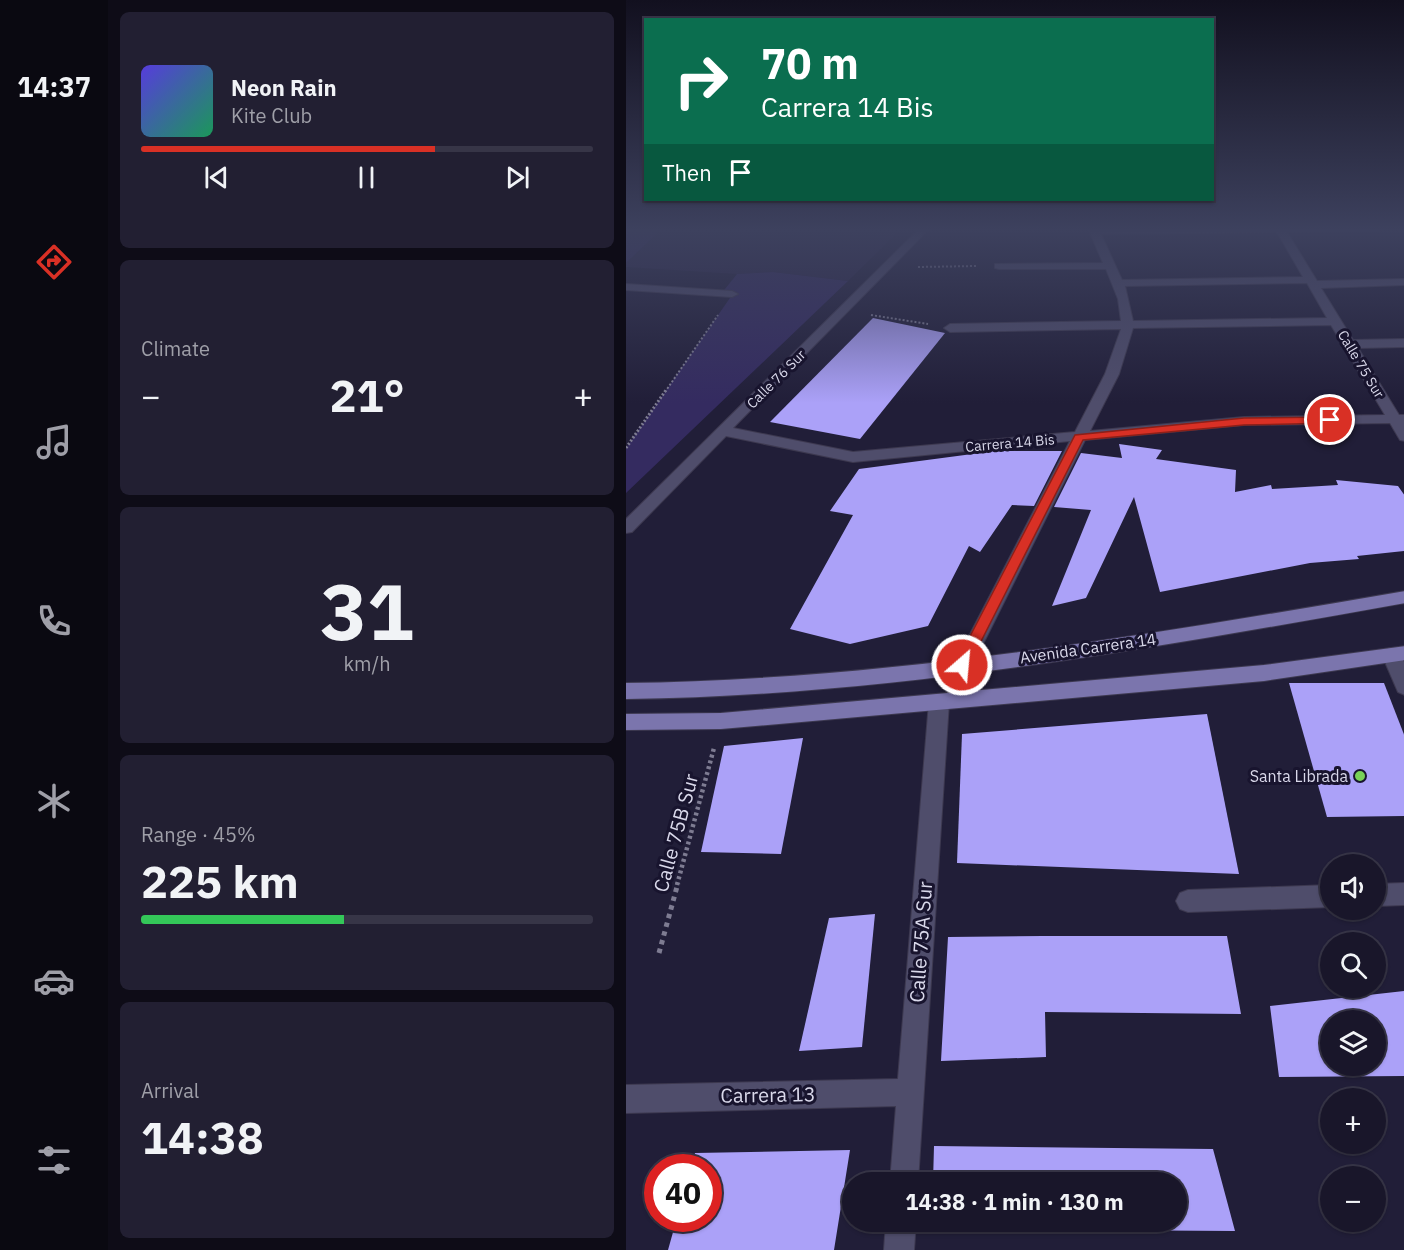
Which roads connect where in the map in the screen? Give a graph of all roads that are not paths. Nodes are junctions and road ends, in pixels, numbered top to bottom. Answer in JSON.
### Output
{"nodes":[{"id":1,"x":867,"y":286,"type":"edge"},
{"id":2,"x":1120,"y":286,"type":"edge"},
{"id":3,"x":1314,"y":286,"type":"edge"},
{"id":4,"x":626,"y":287,"type":"edge"},
{"id":5,"x":732,"y":294,"type":"road end"},
{"id":6,"x":1335,"y":321,"type":"junction"},
{"id":7,"x":1127,"y":325,"type":"junction"},
{"id":8,"x":950,"y":328,"type":"road end"},
{"id":9,"x":1404,"y":343,"type":"edge"},
{"id":10,"x":1349,"y":344,"type":"junction"},
{"id":11,"x":1399,"y":420,"type":"edge"},
{"id":12,"x":725,"y":431,"type":"junction"},
{"id":13,"x":1404,"y":437,"type":"edge"},
{"id":14,"x":1079,"y":438,"type":"junction"},
{"id":15,"x":626,"y":528,"type":"edge"},
{"id":16,"x":1404,"y":597,"type":"edge"},
{"id":17,"x":1398,"y":654,"type":"edge"},
{"id":18,"x":962,"y":665,"type":"junction"},
{"id":19,"x":1404,"y":687,"type":"edge"},
{"id":20,"x":626,"y":691,"type":"edge"},
{"id":21,"x":939,"y":702,"type":"junction"},
{"id":22,"x":626,"y":722,"type":"edge"},
{"id":23,"x":1404,"y":894,"type":"edge"},
{"id":24,"x":1386,"y":895,"type":"edge"},
{"id":25,"x":1320,"y":896,"type":"edge"},
{"id":26,"x":1188,"y":901,"type":"dead end"},
{"id":27,"x":911,"y":1092,"type":"junction"},
{"id":28,"x":626,"y":1099,"type":"edge"},
{"id":29,"x":905,"y":1172,"type":"edge"},
{"id":30,"x":900,"y":1232,"type":"edge"},
{"id":31,"x":899,"y":1250,"type":"edge"}],
"edges":[{"from":1,"to":12,"type":"street","name":"Calle 76 Sur"},
{"from":2,"to":7,"type":"street"},
{"from":3,"to":6,"type":"street","name":"Calle 75 Sur"},
{"from":4,"to":5,"type":"street"},
{"from":6,"to":7,"type":"street"},
{"from":6,"to":10,"type":"street","name":"Calle 75 Sur"},
{"from":7,"to":8,"type":"street"},
{"from":7,"to":14,"type":"street"},
{"from":9,"to":10,"type":"street"},
{"from":10,"to":11,"type":"street","name":"Calle 75 Sur"},
{"from":11,"to":13,"type":"street","name":"Calle 75 Sur"},
{"from":11,"to":14,"type":"street","name":"Carrera 14 Bis"},
{"from":12,"to":14,"type":"street","name":"Carrera 14 Bis"},
{"from":12,"to":15,"type":"street","name":"Calle 76 Sur"},
{"from":14,"to":18,"type":"street"},
{"from":16,"to":18,"type":"main road","name":"Avenida Carrera 14"},
{"from":17,"to":19,"type":"street"},
{"from":17,"to":21,"type":"main road"},
{"from":18,"to":20,"type":"main road","name":"Avenida Carrera 14"},
{"from":21,"to":22,"type":"main road"},
{"from":21,"to":27,"type":"street","name":"Calle 75A Sur"},
{"from":23,"to":24,"type":"street"},
{"from":25,"to":26,"type":"street"},
{"from":27,"to":28,"type":"street","name":"Carrera 13"},
{"from":27,"to":29,"type":"street","name":"Calle 75A Sur"},
{"from":30,"to":31,"type":"street"}]}
